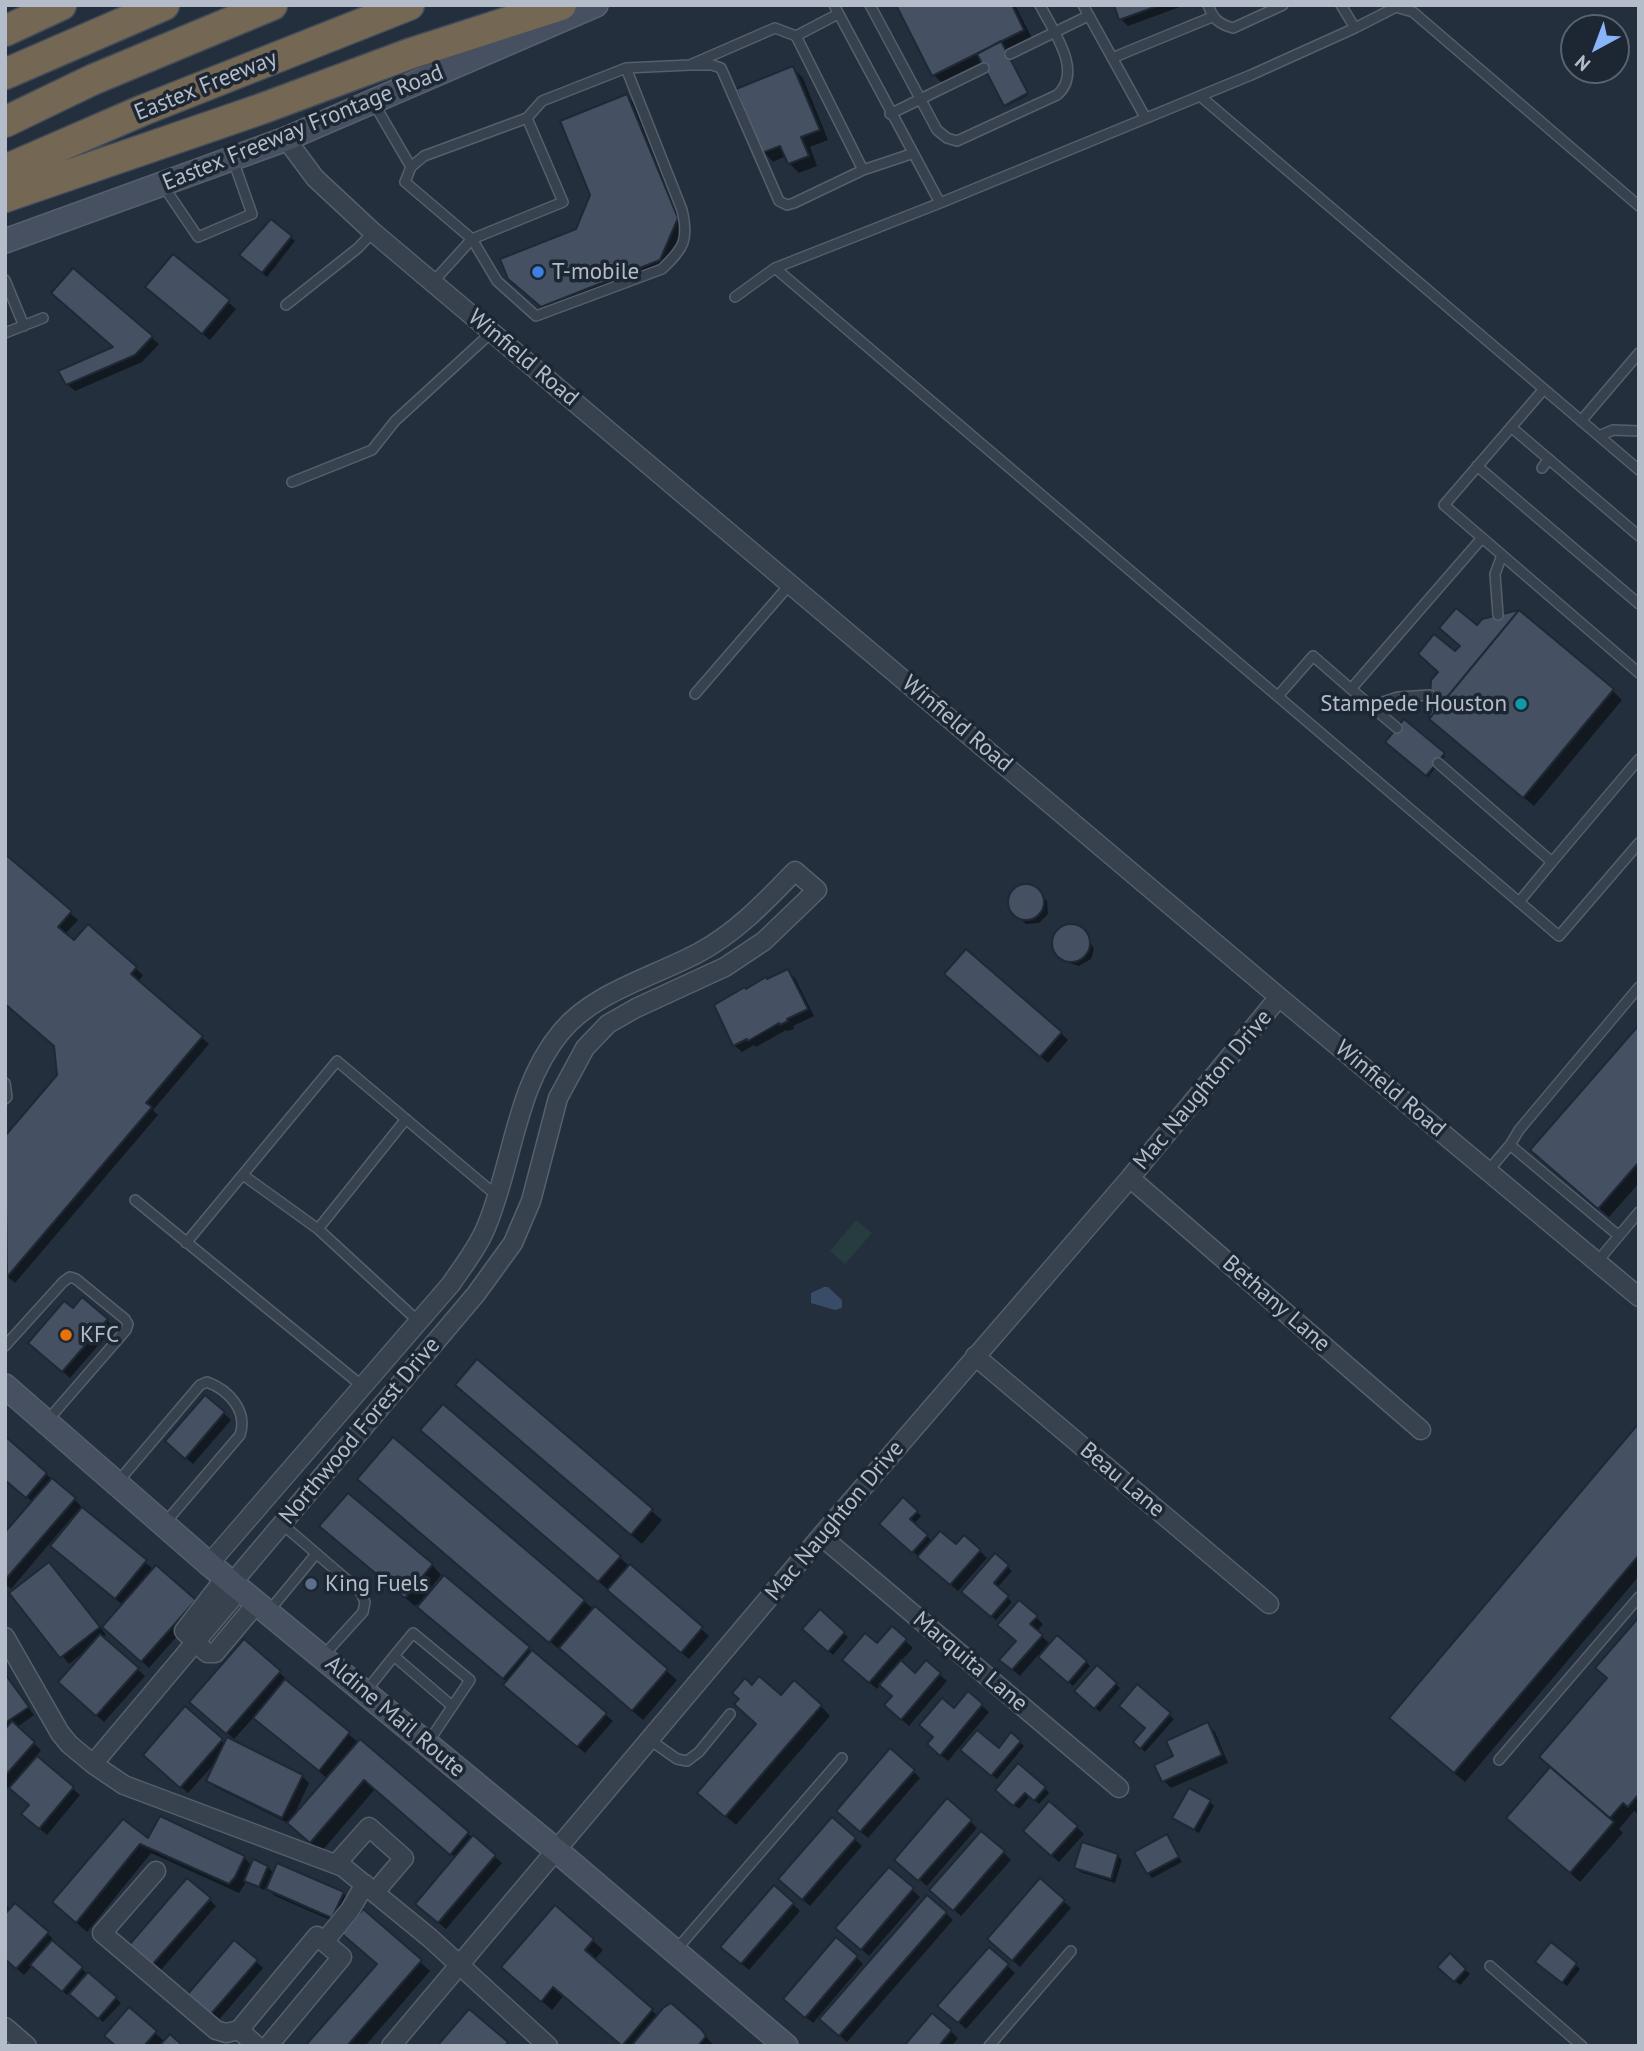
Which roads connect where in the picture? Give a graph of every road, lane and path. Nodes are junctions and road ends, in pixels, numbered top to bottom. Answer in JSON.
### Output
{"nodes":[{"id":1,"x":61,"y":5,"type":"edge"},
{"id":2,"x":164,"y":5,"type":"edge"},
{"id":3,"x":272,"y":5,"type":"edge"},
{"id":4,"x":409,"y":5,"type":"edge"},
{"id":5,"x":561,"y":5,"type":"edge"},
{"id":6,"x":596,"y":5,"type":"edge"},
{"id":7,"x":870,"y":5,"type":"edge"},
{"id":8,"x":1040,"y":5,"type":"edge"},
{"id":9,"x":1083,"y":5,"type":"edge"},
{"id":10,"x":1208,"y":5,"type":"edge"},
{"id":11,"x":1283,"y":5,"type":"edge"},
{"id":12,"x":1341,"y":5,"type":"edge"},
{"id":13,"x":836,"y":10,"type":"edge"},
{"id":14,"x":1088,"y":16,"type":"junction"},
{"id":15,"x":1212,"y":17,"type":"junction"},
{"id":16,"x":1355,"y":28,"type":"junction"},
{"id":17,"x":5,"y":31,"type":"edge"},
{"id":18,"x":1054,"y":33,"type":"junction"},
{"id":19,"x":796,"y":36,"type":"junction"},
{"id":20,"x":1010,"y":54,"type":"dead end"},
{"id":21,"x":1112,"y":58,"type":"junction"},
{"id":22,"x":690,"y":65,"type":"junction"},
{"id":23,"x":625,"y":68,"type":"junction"},
{"id":24,"x":984,"y":68,"type":"dead end"},
{"id":25,"x":5,"y":74,"type":"edge"},
{"id":26,"x":1200,"y":96,"type":"junction"},
{"id":27,"x":920,"y":98,"type":"junction"},
{"id":28,"x":372,"y":102,"type":"junction"},
{"id":29,"x":890,"y":114,"type":"junction"},
{"id":30,"x":1145,"y":117,"type":"junction"},
{"id":31,"x":527,"y":118,"type":"junction"},
{"id":32,"x":5,"y":121,"type":"edge"},
{"id":33,"x":286,"y":139,"type":"junction"},
{"id":34,"x":911,"y":154,"type":"junction"},
{"id":35,"x":232,"y":159,"type":"junction"},
{"id":36,"x":411,"y":167,"type":"junction"},
{"id":37,"x":5,"y":170,"type":"edge"},
{"id":38,"x":863,"y":170,"type":"junction"},
{"id":39,"x":162,"y":184,"type":"junction"},
{"id":40,"x":5,"y":197,"type":"edge"},
{"id":41,"x":940,"y":203,"type":"junction"},
{"id":42,"x":1639,"y":206,"type":"edge"},
{"id":43,"x":373,"y":232,"type":"junction"},
{"id":44,"x":472,"y":239,"type":"junction"},
{"id":45,"x":5,"y":241,"type":"edge"},
{"id":46,"x":775,"y":268,"type":"junction"},
{"id":47,"x":5,"y":280,"type":"edge"},
{"id":48,"x":433,"y":282,"type":"junction"},
{"id":49,"x":735,"y":297,"type":"dead end"},
{"id":50,"x":286,"y":305,"type":"dead end"},
{"id":51,"x":43,"y":318,"type":"dead end"},
{"id":52,"x":24,"y":326,"type":"junction"},
{"id":53,"x":492,"y":332,"type":"junction"},
{"id":54,"x":5,"y":334,"type":"edge"},
{"id":55,"x":1639,"y":353,"type":"edge"},
{"id":56,"x":1544,"y":388,"type":"junction"},
{"id":57,"x":1581,"y":421,"type":"junction"},
{"id":58,"x":1511,"y":427,"type":"junction"},
{"id":59,"x":1639,"y":431,"type":"edge"},
{"id":60,"x":1599,"y":436,"type":"junction"},
{"id":61,"x":1549,"y":459,"type":"junction"},
{"id":62,"x":1477,"y":466,"type":"junction"},
{"id":63,"x":1542,"y":468,"type":"dead end"},
{"id":64,"x":1639,"y":470,"type":"edge"},
{"id":65,"x":292,"y":482,"type":"dead end"},
{"id":66,"x":1639,"y":536,"type":"edge"},
{"id":67,"x":1482,"y":538,"type":"junction"},
{"id":68,"x":1502,"y":555,"type":"junction"},
{"id":69,"x":791,"y":583,"type":"junction"},
{"id":70,"x":1639,"y":604,"type":"edge"},
{"id":71,"x":1498,"y":615,"type":"dead end"},
{"id":72,"x":1639,"y":673,"type":"edge"},
{"id":73,"x":1351,"y":689,"type":"junction"},
{"id":74,"x":695,"y":694,"type":"dead end"},
{"id":75,"x":1430,"y":695,"type":"dead end"},
{"id":76,"x":1278,"y":696,"type":"junction"},
{"id":77,"x":1371,"y":706,"type":"junction"},
{"id":78,"x":1397,"y":728,"type":"dead end"},
{"id":79,"x":1639,"y":759,"type":"edge"},
{"id":80,"x":1438,"y":763,"type":"dead end"},
{"id":81,"x":1639,"y":844,"type":"edge"},
{"id":82,"x":1552,"y":862,"type":"junction"},
{"id":83,"x":1519,"y":902,"type":"junction"},
{"id":84,"x":1639,"y":987,"type":"edge"},
{"id":85,"x":1279,"y":997,"type":"junction"},
{"id":86,"x":563,"y":1030,"type":"junction"},
{"id":87,"x":585,"y":1048,"type":"junction"},
{"id":88,"x":5,"y":1083,"type":"edge"},
{"id":89,"x":5,"y":1099,"type":"edge"},
{"id":90,"x":406,"y":1119,"type":"junction"},
{"id":91,"x":1510,"y":1145,"type":"junction"},
{"id":92,"x":1488,"y":1171,"type":"junction"},
{"id":93,"x":243,"y":1175,"type":"junction"},
{"id":94,"x":1130,"y":1178,"type":"junction"},
{"id":95,"x":497,"y":1196,"type":"junction"},
{"id":96,"x":135,"y":1200,"type":"dead end"},
{"id":97,"x":1639,"y":1212,"type":"edge"},
{"id":98,"x":318,"y":1229,"type":"junction"},
{"id":99,"x":1619,"y":1236,"type":"junction"},
{"id":100,"x":186,"y":1243,"type":"junction"},
{"id":101,"x":1597,"y":1262,"type":"junction"},
{"id":102,"x":465,"y":1263,"type":"junction"},
{"id":103,"x":487,"y":1279,"type":"junction"},
{"id":104,"x":1639,"y":1297,"type":"edge"},
{"id":105,"x":418,"y":1321,"type":"junction"},
{"id":106,"x":5,"y":1346,"type":"edge"},
{"id":107,"x":975,"y":1356,"type":"junction"},
{"id":108,"x":361,"y":1385,"type":"junction"},
{"id":109,"x":5,"y":1386,"type":"edge"},
{"id":110,"x":46,"y":1422,"type":"junction"},
{"id":111,"x":1421,"y":1430,"type":"dead end"},
{"id":112,"x":117,"y":1483,"type":"junction"},
{"id":113,"x":164,"y":1524,"type":"junction"},
{"id":114,"x":282,"y":1524,"type":"junction"},
{"id":115,"x":821,"y":1536,"type":"junction"},
{"id":116,"x":316,"y":1554,"type":"junction"},
{"id":117,"x":239,"y":1588,"type":"junction"},
{"id":118,"x":1639,"y":1597,"type":"edge"},
{"id":119,"x":1269,"y":1604,"type":"dead end"},
{"id":120,"x":5,"y":1637,"type":"edge"},
{"id":121,"x":195,"y":1643,"type":"junction"},
{"id":122,"x":394,"y":1656,"type":"junction"},
{"id":123,"x":322,"y":1657,"type":"junction"},
{"id":124,"x":365,"y":1692,"type":"junction"},
{"id":125,"x":452,"y":1706,"type":"junction"},
{"id":126,"x":730,"y":1714,"type":"dead end"},
{"id":127,"x":650,"y":1740,"type":"junction"},
{"id":128,"x":427,"y":1744,"type":"junction"},
{"id":129,"x":842,"y":1758,"type":"dead end"},
{"id":130,"x":1499,"y":1760,"type":"dead end"},
{"id":131,"x":93,"y":1764,"type":"junction"},
{"id":132,"x":1119,"y":1788,"type":"dead end"},
{"id":133,"x":557,"y":1851,"type":"junction"},
{"id":134,"x":337,"y":1864,"type":"junction"},
{"id":135,"x":156,"y":1871,"type":"dead end"},
{"id":136,"x":370,"y":1888,"type":"junction"},
{"id":137,"x":324,"y":1942,"type":"junction"},
{"id":138,"x":674,"y":1951,"type":"junction"},
{"id":139,"x":1071,"y":1951,"type":"dead end"},
{"id":140,"x":459,"y":1965,"type":"junction"},
{"id":141,"x":1490,"y":1966,"type":"dead end"},
{"id":142,"x":5,"y":2027,"type":"edge"},
{"id":143,"x":239,"y":2030,"type":"junction"},
{"id":144,"x":27,"y":2046,"type":"edge"},
{"id":145,"x":257,"y":2046,"type":"edge"},
{"id":146,"x":268,"y":2046,"type":"edge"},
{"id":147,"x":391,"y":2046,"type":"edge"},
{"id":148,"x":548,"y":2046,"type":"edge"},
{"id":149,"x":786,"y":2046,"type":"edge"},
{"id":150,"x":989,"y":2046,"type":"edge"},
{"id":151,"x":1582,"y":2046,"type":"edge"}],
"edges":[{"from":1,"to":17,"type":"highway"},
{"from":2,"to":25,"type":"highway"},
{"from":3,"to":32,"type":"highway"},
{"from":4,"to":37,"type":"highway","name":"Eastex Freeway"},
{"from":5,"to":40,"type":"highway"},
{"from":6,"to":28,"type":"main road","name":"Eastex Freeway Frontage Road"},
{"from":7,"to":27,"type":"lane"},
{"from":8,"to":18,"type":"lane"},
{"from":9,"to":14,"type":"lane"},
{"from":10,"to":15,"type":"lane"},
{"from":11,"to":15,"type":"lane"},
{"from":12,"to":16,"type":"lane"},
{"from":13,"to":19,"type":"lane"},
{"from":13,"to":29,"type":"lane"},
{"from":14,"to":18,"type":"lane"},
{"from":14,"to":21,"type":"lane"},
{"from":15,"to":21,"type":"lane"},
{"from":16,"to":26,"type":"lane"},
{"from":16,"to":42,"type":"lane"},
{"from":18,"to":20,"type":"lane"},
{"from":18,"to":27,"type":"lane"},
{"from":19,"to":22,"type":"lane"},
{"from":19,"to":38,"type":"lane"},
{"from":21,"to":30,"type":"lane"},
{"from":22,"to":23,"type":"lane"},
{"from":22,"to":38,"type":"lane"},
{"from":23,"to":31,"type":"lane"},
{"from":23,"to":44,"type":"lane"},
{"from":24,"to":27,"type":"lane"},
{"from":26,"to":30,"type":"lane"},
{"from":26,"to":56,"type":"lane"},
{"from":27,"to":29,"type":"lane"},
{"from":28,"to":33,"type":"main road","name":"Eastex Freeway Frontage Road"},
{"from":28,"to":36,"type":"lane"},
{"from":29,"to":34,"type":"lane"},
{"from":30,"to":41,"type":"lane"},
{"from":31,"to":36,"type":"lane"},
{"from":31,"to":44,"type":"lane"},
{"from":33,"to":35,"type":"main road","name":"Eastex Freeway Frontage Road"},
{"from":33,"to":43,"type":"street","name":"Winfield Road"},
{"from":34,"to":38,"type":"lane"},
{"from":34,"to":41,"type":"lane"},
{"from":35,"to":39,"type":"main road","name":"Eastex Freeway Frontage Road"},
{"from":35,"to":39,"type":"lane"},
{"from":36,"to":44,"type":"lane"},
{"from":39,"to":45,"type":"main road","name":"Eastex Freeway Frontage Road"},
{"from":41,"to":46,"type":"lane"},
{"from":43,"to":48,"type":"street","name":"Winfield Road"},
{"from":43,"to":50,"type":"lane"},
{"from":44,"to":48,"type":"lane"},
{"from":46,"to":49,"type":"lane"},
{"from":46,"to":76,"type":"lane"},
{"from":47,"to":52,"type":"lane"},
{"from":48,"to":53,"type":"street","name":"Winfield Road"},
{"from":51,"to":52,"type":"lane"},
{"from":52,"to":54,"type":"lane"},
{"from":53,"to":65,"type":"lane"},
{"from":53,"to":69,"type":"street","name":"Winfield Road"},
{"from":55,"to":57,"type":"lane"},
{"from":56,"to":57,"type":"lane"},
{"from":56,"to":58,"type":"lane"},
{"from":57,"to":60,"type":"lane"},
{"from":58,"to":61,"type":"lane"},
{"from":58,"to":62,"type":"lane"},
{"from":59,"to":60,"type":"lane"},
{"from":60,"to":64,"type":"lane"},
{"from":61,"to":63,"type":"lane"},
{"from":61,"to":66,"type":"lane"},
{"from":62,"to":67,"type":"lane"},
{"from":62,"to":70,"type":"lane"},
{"from":67,"to":68,"type":"lane"},
{"from":67,"to":73,"type":"lane"},
{"from":68,"to":71,"type":"lane"},
{"from":68,"to":72,"type":"lane"},
{"from":69,"to":74,"type":"lane"},
{"from":69,"to":85,"type":"street","name":"Winfield Road"},
{"from":73,"to":76,"type":"lane"},
{"from":73,"to":77,"type":"lane"},
{"from":75,"to":77,"type":"lane"},
{"from":76,"to":83,"type":"lane"},
{"from":77,"to":78,"type":"lane"},
{"from":79,"to":82,"type":"lane"},
{"from":80,"to":82,"type":"lane"},
{"from":81,"to":83,"type":"lane"},
{"from":82,"to":83,"type":"lane"},
{"from":84,"to":91,"type":"lane"},
{"from":85,"to":92,"type":"street","name":"Winfield Road"},
{"from":85,"to":94,"type":"street","name":"Mac Naughton Drive"},
{"from":86,"to":87,"type":"street"},
{"from":86,"to":87,"type":"street","name":"Northwood Forest Drive"},
{"from":86,"to":95,"type":"street","name":"Northwood Forest Drive"},
{"from":87,"to":103,"type":"street","name":"Northwood Forest Drive"},
{"from":88,"to":89,"type":"lane"},
{"from":90,"to":93,"type":"lane"},
{"from":90,"to":95,"type":"lane"},
{"from":90,"to":98,"type":"lane"},
{"from":91,"to":92,"type":"lane"},
{"from":91,"to":99,"type":"lane"},
{"from":92,"to":101,"type":"street","name":"Winfield Road"},
{"from":93,"to":98,"type":"lane"},
{"from":93,"to":100,"type":"lane"},
{"from":94,"to":107,"type":"street","name":"Mac Naughton Drive"},
{"from":94,"to":111,"type":"street","name":"Bethany Lane"},
{"from":95,"to":102,"type":"street","name":"Northwood Forest Drive"},
{"from":96,"to":100,"type":"lane"},
{"from":97,"to":99,"type":"lane"},
{"from":98,"to":105,"type":"lane"},
{"from":99,"to":101,"type":"lane"},
{"from":100,"to":108,"type":"lane"},
{"from":101,"to":104,"type":"street","name":"Winfield Road"},
{"from":102,"to":103,"type":"street"},
{"from":102,"to":105,"type":"street","name":"Northwood Forest Drive"},
{"from":103,"to":114,"type":"street","name":"Northwood Forest Drive"},
{"from":105,"to":108,"type":"street","name":"Northwood Forest Drive"},
{"from":106,"to":110,"type":"lane"},
{"from":107,"to":115,"type":"street","name":"Mac Naughton Drive"},
{"from":107,"to":119,"type":"street","name":"Beau Lane"},
{"from":108,"to":117,"type":"street","name":"Northwood Forest Drive"},
{"from":109,"to":110,"type":"main road","name":"Aldine Mail Route"},
{"from":110,"to":112,"type":"main road","name":"Aldine Mail Route"},
{"from":112,"to":113,"type":"main road","name":"Aldine Mail Route"},
{"from":112,"to":113,"type":"lane"},
{"from":113,"to":117,"type":"main road","name":"Aldine Mail Route"},
{"from":114,"to":116,"type":"lane"},
{"from":114,"to":117,"type":"street","name":"Northwood Forest Drive"},
{"from":115,"to":127,"type":"street","name":"Mac Naughton Drive"},
{"from":115,"to":132,"type":"street","name":"Marquita Lane"},
{"from":116,"to":117,"type":"lane"},
{"from":116,"to":123,"type":"lane"},
{"from":117,"to":121,"type":"street"},
{"from":117,"to":121,"type":"street"},
{"from":117,"to":123,"type":"main road","name":"Aldine Mail Route"},
{"from":118,"to":130,"type":"lane"},
{"from":120,"to":131,"type":"street"},
{"from":121,"to":131,"type":"street"},
{"from":122,"to":124,"type":"lane"},
{"from":122,"to":125,"type":"lane"},
{"from":122,"to":125,"type":"lane"},
{"from":123,"to":124,"type":"main road","name":"Aldine Mail Route"},
{"from":124,"to":128,"type":"main road","name":"Aldine Mail Route"},
{"from":125,"to":128,"type":"lane"},
{"from":126,"to":127,"type":"lane"},
{"from":127,"to":133,"type":"street","name":"Mac Naughton Drive"},
{"from":128,"to":133,"type":"main road","name":"Aldine Mail Route"},
{"from":129,"to":138,"type":"lane"},
{"from":131,"to":134,"type":"street"},
{"from":133,"to":138,"type":"main road","name":"Aldine Mail Route"},
{"from":133,"to":140,"type":"street","name":"Mac Naughton Drive"},
{"from":134,"to":136,"type":"street"},
{"from":134,"to":136,"type":"street"},
{"from":135,"to":143,"type":"street"},
{"from":136,"to":137,"type":"street"},
{"from":136,"to":140,"type":"street"},
{"from":137,"to":143,"type":"street"},
{"from":137,"to":146,"type":"street"},
{"from":138,"to":149,"type":"main road","name":"Aldine Mail Route"},
{"from":139,"to":150,"type":"lane"},
{"from":140,"to":147,"type":"street","name":"Mac Naughton Drive"},
{"from":140,"to":148,"type":"street"},
{"from":141,"to":151,"type":"lane"},
{"from":142,"to":144,"type":"street"},
{"from":143,"to":145,"type":"street"}]}
